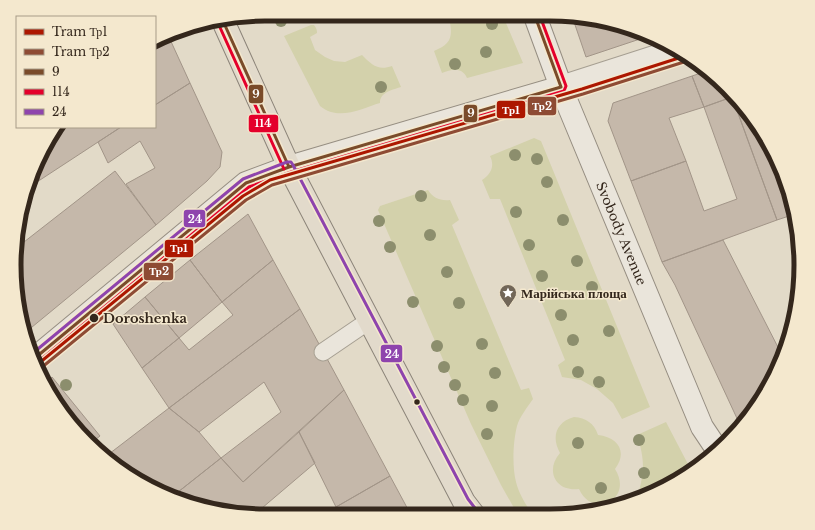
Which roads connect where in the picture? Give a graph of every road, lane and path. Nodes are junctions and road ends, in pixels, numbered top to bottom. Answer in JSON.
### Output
{"nodes":[{"id":1,"x":538,"y":21,"type":"edge"},
{"id":2,"x":225,"y":25,"type":"edge"},
{"id":3,"x":669,"y":52,"type":"edge"},
{"id":4,"x":561,"y":87,"type":"junction"},
{"id":5,"x":289,"y":167,"type":"junction"},
{"id":6,"x":370,"y":320,"type":"junction"},
{"id":7,"x":323,"y":352,"type":"dead end"},
{"id":8,"x":39,"y":355,"type":"edge"},
{"id":9,"x":714,"y":445,"type":"edge"},
{"id":10,"x":469,"y":509,"type":"edge"}],
"edges":[{"from":1,"to":4,"type":"main road","name":"Svobody Avenue"},
{"from":2,"to":5,"type":"main road"},
{"from":3,"to":4,"type":"main road"},
{"from":4,"to":5,"type":"main road"},
{"from":4,"to":9,"type":"main road","name":"Svobody Avenue"},
{"from":5,"to":6,"type":"main road"},
{"from":5,"to":8,"type":"main road"},
{"from":6,"to":7,"type":"lane"},
{"from":6,"to":10,"type":"main road"}]}
